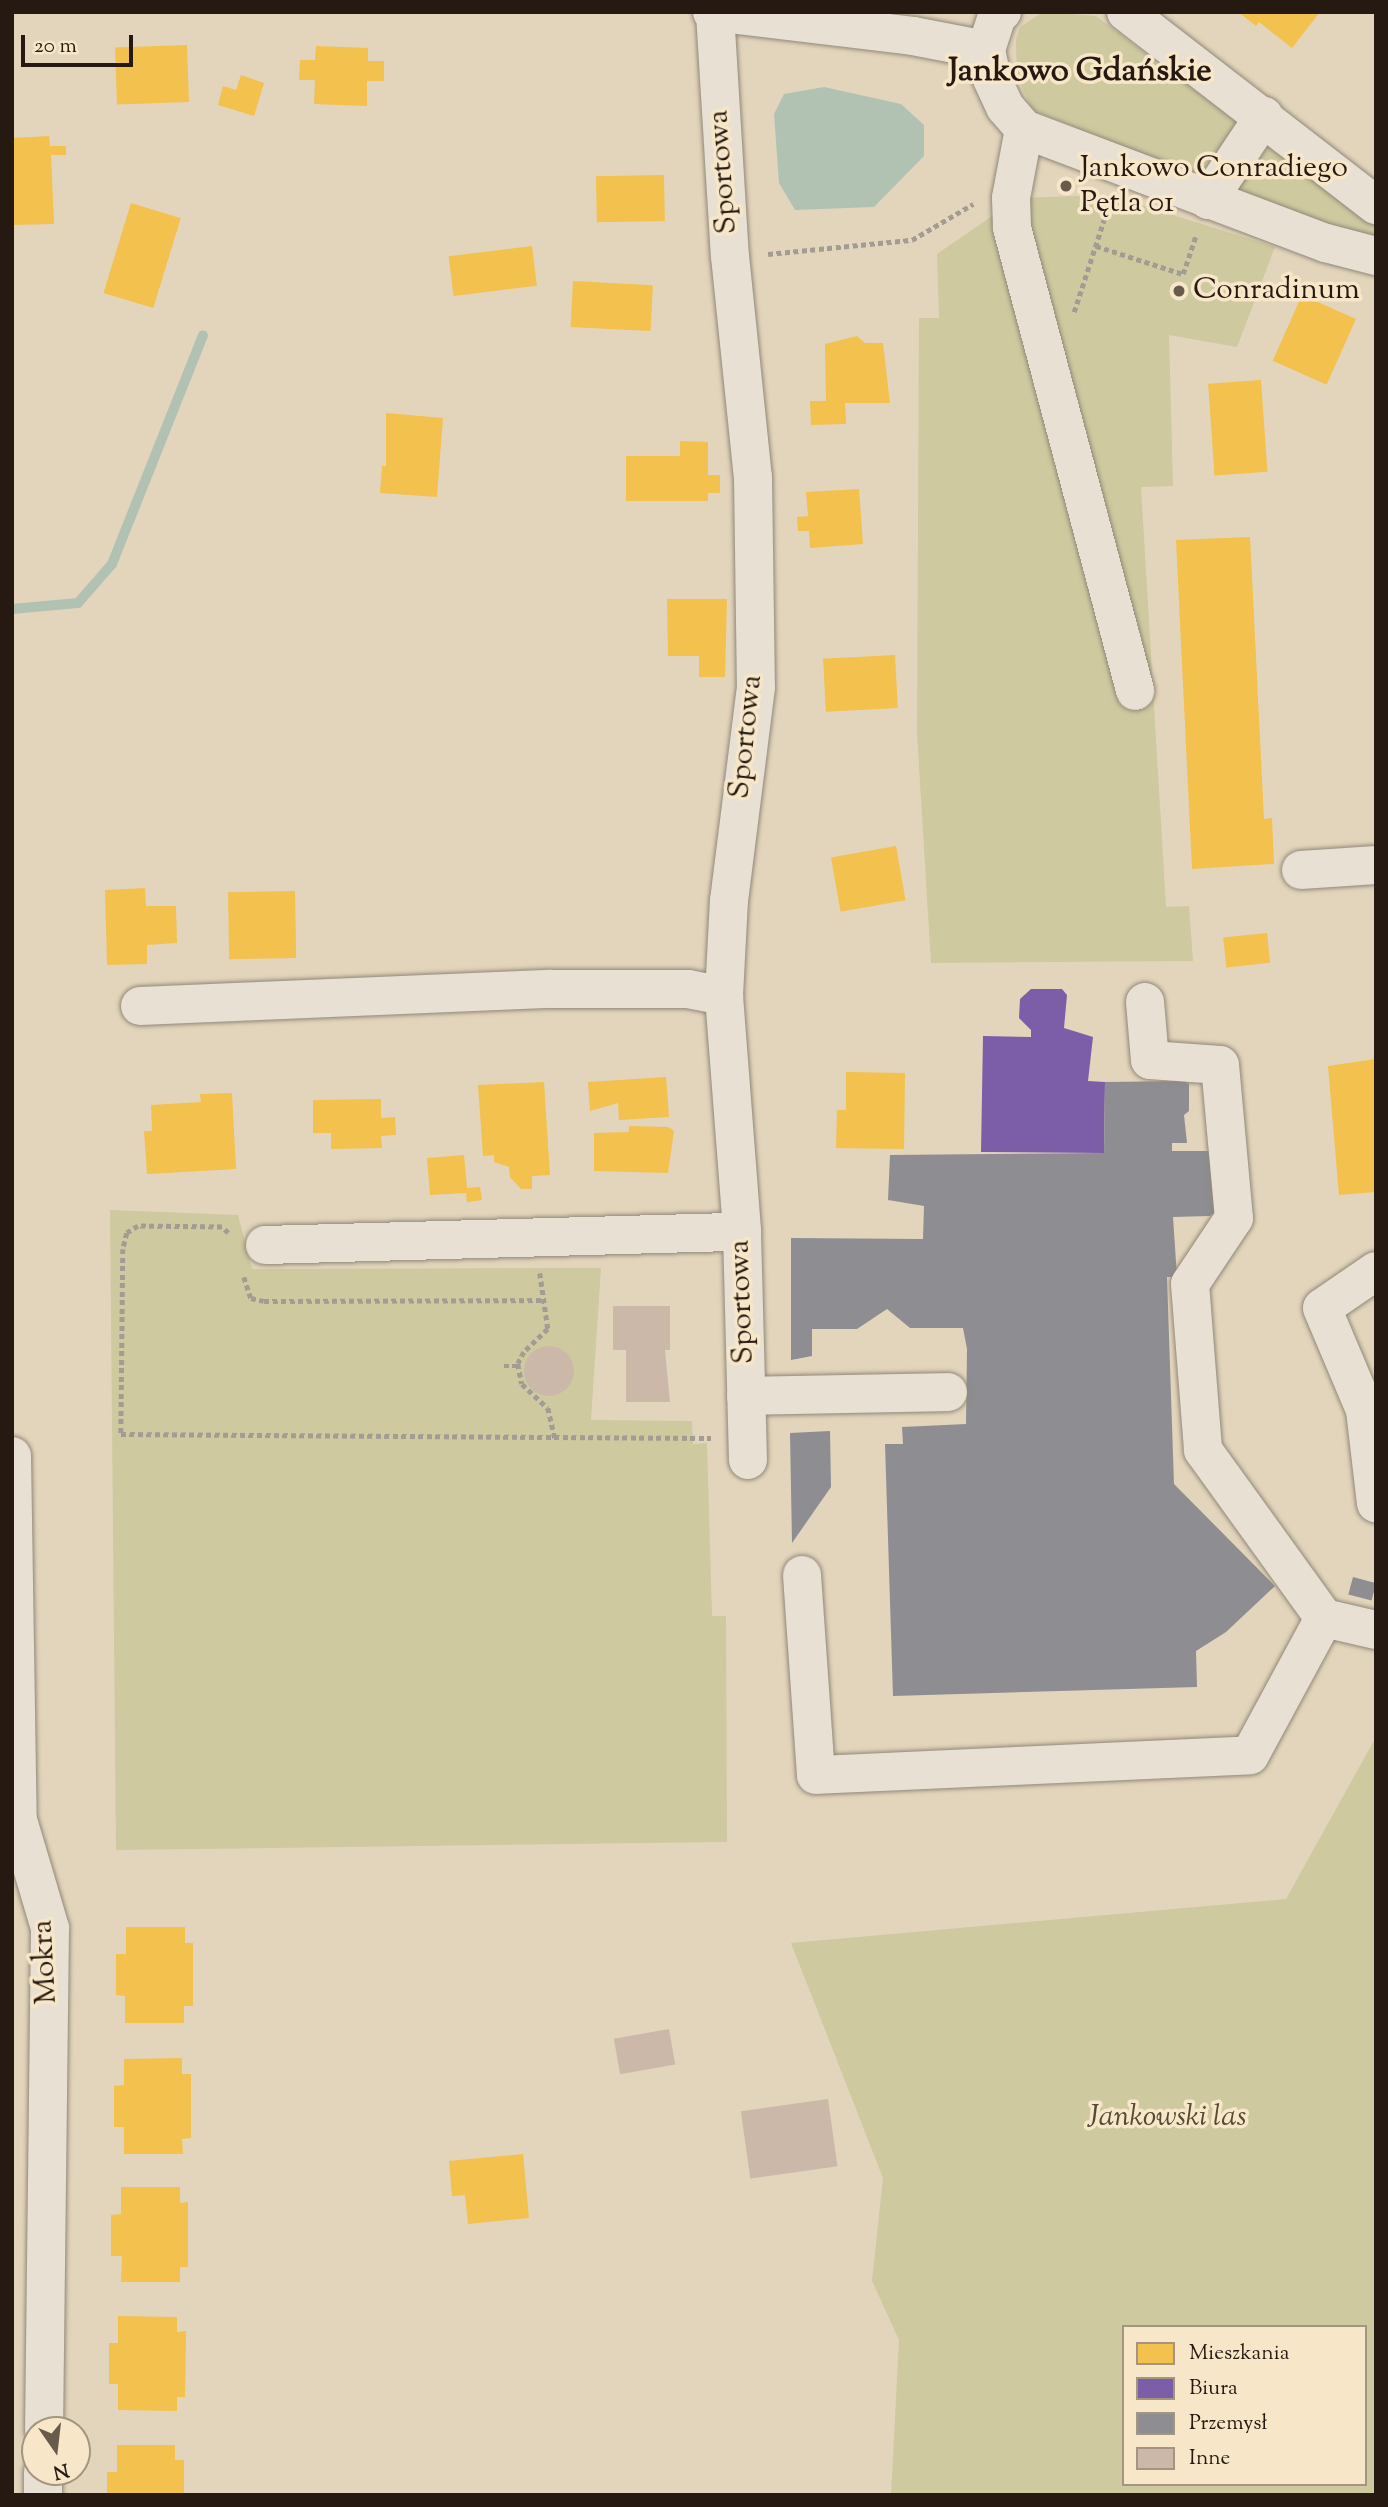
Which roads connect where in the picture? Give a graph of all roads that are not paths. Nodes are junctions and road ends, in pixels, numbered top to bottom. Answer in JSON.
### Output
{"nodes":[{"id":1,"x":1002,"y":12,"type":"edge"},
{"id":2,"x":1126,"y":12,"type":"edge"},
{"id":3,"x":714,"y":13,"type":"edge"},
{"id":4,"x":986,"y":50,"type":"junction"},
{"id":5,"x":1264,"y":116,"type":"junction"},
{"id":6,"x":1024,"y":129,"type":"junction"},
{"id":7,"x":1376,"y":205,"type":"edge"},
{"id":8,"x":1203,"y":214,"type":"junction"},
{"id":9,"x":1376,"y":256,"type":"edge"},
{"id":10,"x":1135,"y":691,"type":"dead end"},
{"id":11,"x":1376,"y":865,"type":"edge"},
{"id":12,"x":1301,"y":870,"type":"dead end"},
{"id":13,"x":724,"y":996,"type":"junction"},
{"id":14,"x":1146,"y":1002,"type":"dead end"},
{"id":15,"x":140,"y":1006,"type":"dead end"},
{"id":16,"x":742,"y":1233,"type":"junction"},
{"id":17,"x":247,"y":1255,"type":"road end"},
{"id":18,"x":1376,"y":1271,"type":"edge"},
{"id":19,"x":948,"y":1392,"type":"dead end"},
{"id":20,"x":746,"y":1396,"type":"junction"},
{"id":21,"x":748,"y":1449,"type":"road end"},
{"id":22,"x":12,"y":1456,"type":"edge"},
{"id":23,"x":1376,"y":1503,"type":"edge"},
{"id":24,"x":802,"y":1575,"type":"dead end"},
{"id":25,"x":1324,"y":1618,"type":"junction"},
{"id":26,"x":1376,"y":1630,"type":"edge"},
{"id":27,"x":44,"y":2416,"type":"edge"}],
"edges":[{"from":1,"to":4,"type":"street"},
{"from":2,"to":5,"type":"street"},
{"from":3,"to":4,"type":"street"},
{"from":3,"to":13,"type":"street","name":"Sportowa"},
{"from":4,"to":6,"type":"street"},
{"from":5,"to":7,"type":"street"},
{"from":5,"to":8,"type":"street"},
{"from":6,"to":8,"type":"street"},
{"from":6,"to":10,"type":"street"},
{"from":8,"to":9,"type":"street"},
{"from":11,"to":12,"type":"street"},
{"from":13,"to":15,"type":"street"},
{"from":13,"to":16,"type":"street","name":"Sportowa"},
{"from":14,"to":25,"type":"street"},
{"from":16,"to":17,"type":"street"},
{"from":16,"to":20,"type":"street","name":"Sportowa"},
{"from":18,"to":23,"type":"street"},
{"from":19,"to":20,"type":"street"},
{"from":20,"to":21,"type":"street","name":"Sportowa"},
{"from":22,"to":27,"type":"street","name":"Mokra"},
{"from":24,"to":25,"type":"street"},
{"from":25,"to":26,"type":"street"}]}
